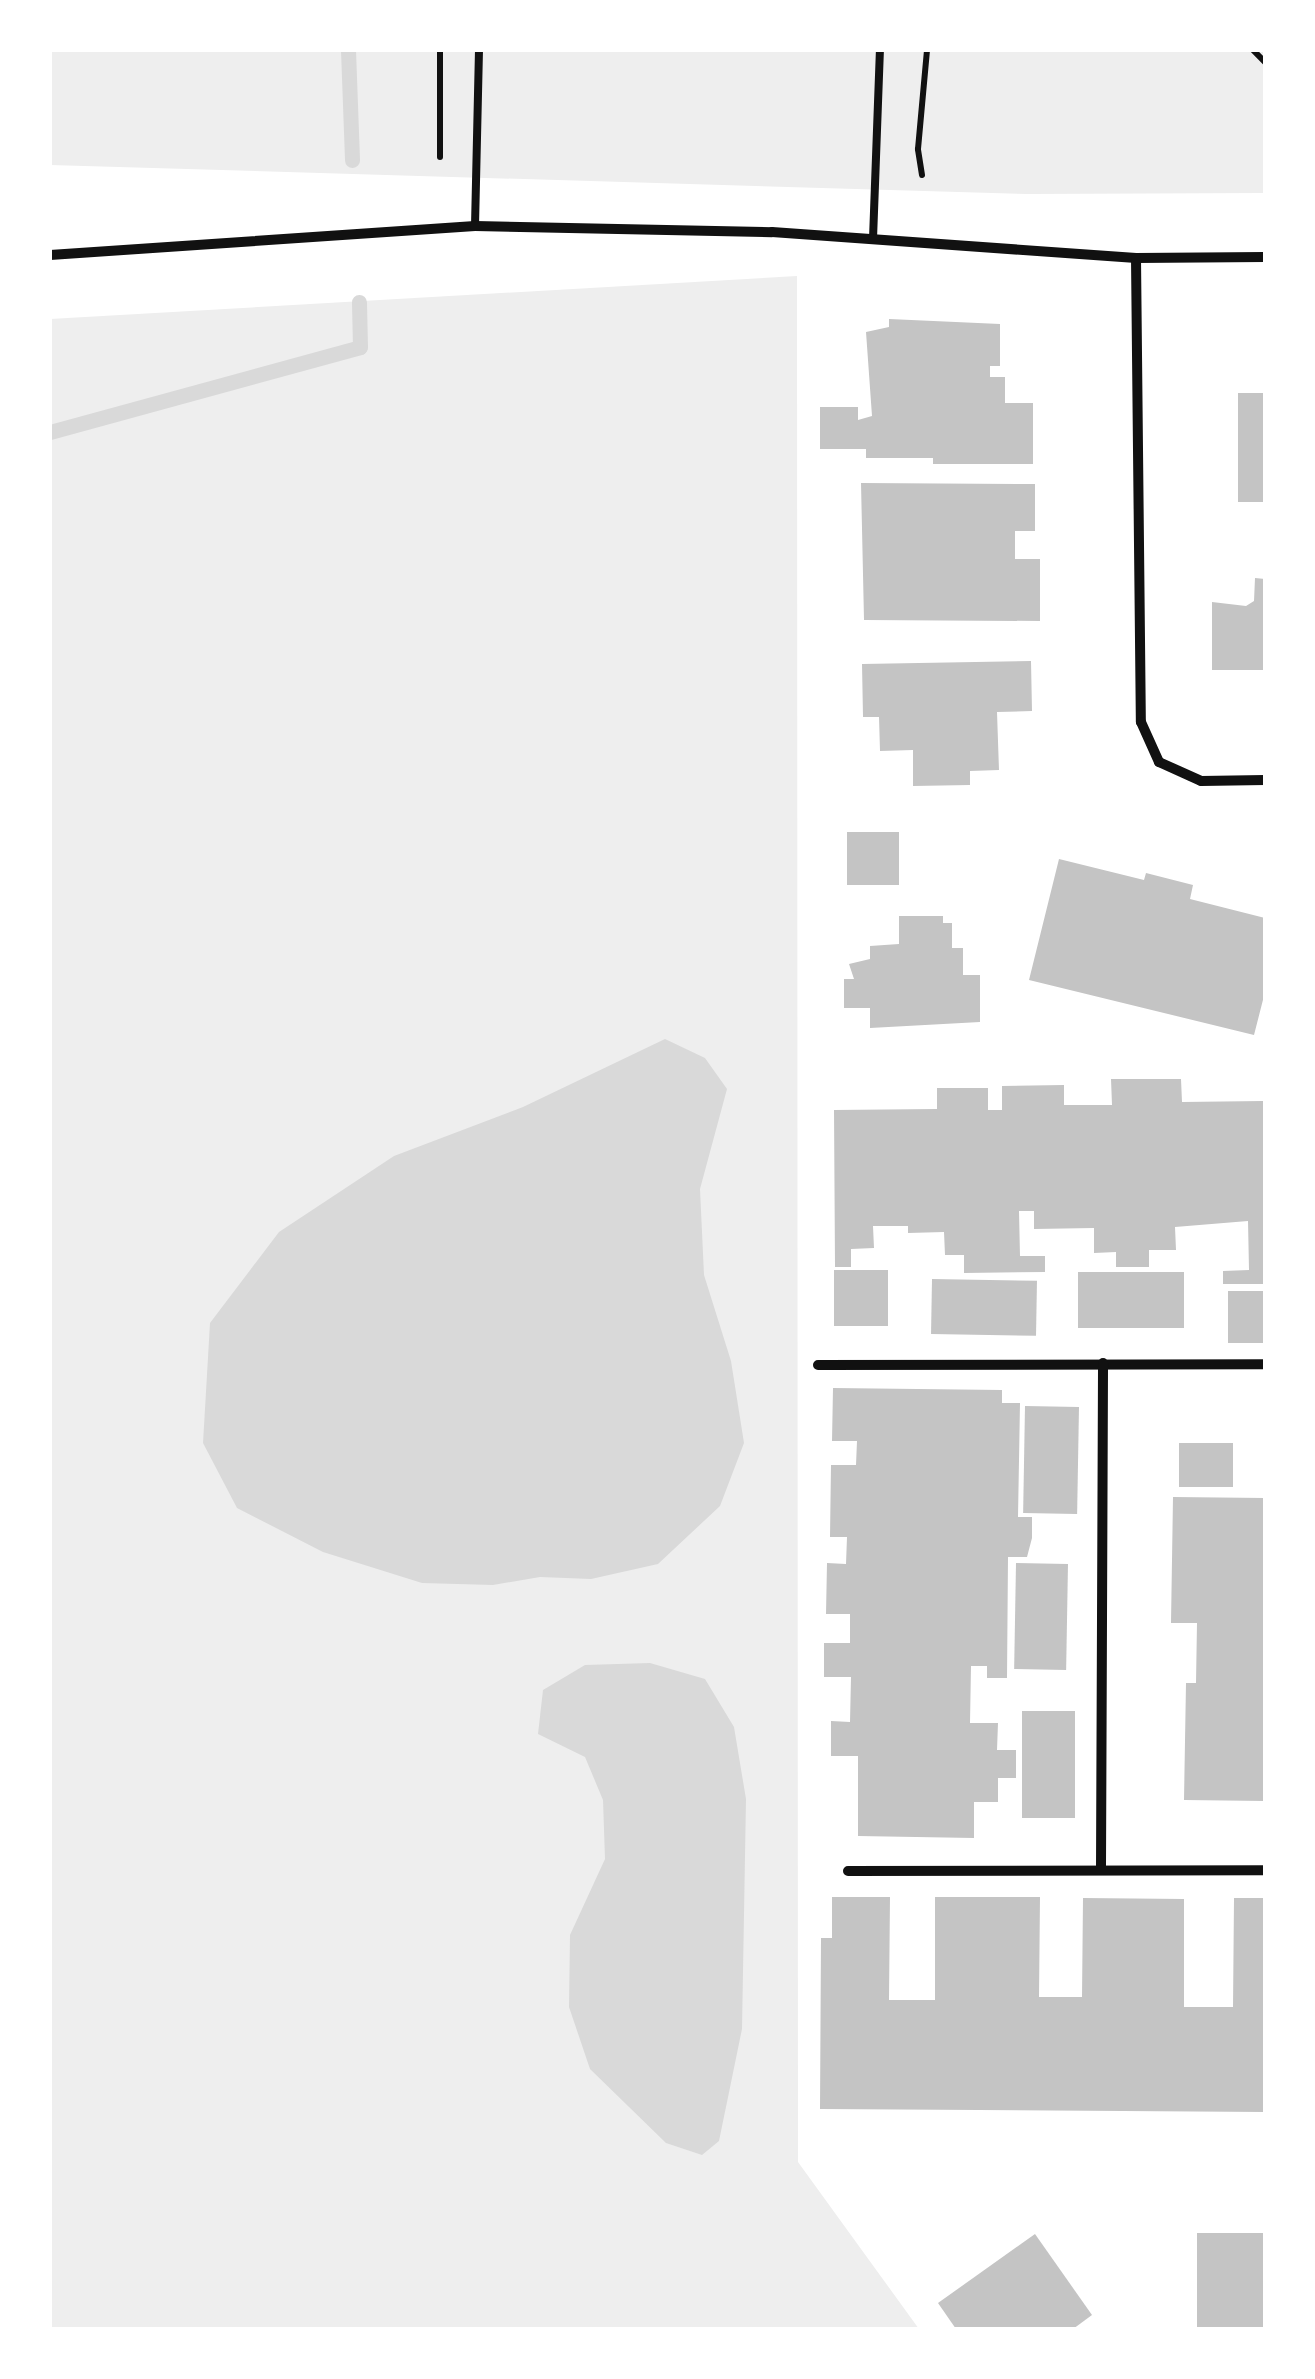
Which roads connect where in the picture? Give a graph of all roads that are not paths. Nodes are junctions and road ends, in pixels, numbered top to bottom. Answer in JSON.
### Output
{"nodes":[{"id":1,"x":479,"y":50,"type":"edge"},
{"id":2,"x":880,"y":51,"type":"edge"},
{"id":3,"x":475,"y":226,"type":"junction"},
{"id":4,"x":873,"y":239,"type":"junction"},
{"id":5,"x":50,"y":255,"type":"edge"},
{"id":6,"x":1265,"y":257,"type":"edge"},
{"id":7,"x":1136,"y":258,"type":"junction"},
{"id":8,"x":1265,"y":780,"type":"edge"},
{"id":9,"x":1103,"y":1363,"type":"junction"},
{"id":10,"x":1265,"y":1364,"type":"edge"},
{"id":11,"x":818,"y":1365,"type":"dead end"},
{"id":12,"x":1101,"y":1868,"type":"junction"},
{"id":13,"x":1265,"y":1870,"type":"edge"},
{"id":14,"x":848,"y":1871,"type":"dead end"}],
"edges":[{"from":1,"to":3,"type":"lane"},
{"from":2,"to":4,"type":"lane"},
{"from":3,"to":4,"type":"street"},
{"from":3,"to":5,"type":"street"},
{"from":4,"to":7,"type":"street"},
{"from":6,"to":7,"type":"street"},
{"from":7,"to":8,"type":"street"},
{"from":9,"to":10,"type":"street"},
{"from":9,"to":11,"type":"street"},
{"from":9,"to":12,"type":"street"},
{"from":12,"to":13,"type":"street"},
{"from":12,"to":14,"type":"street"}]}
